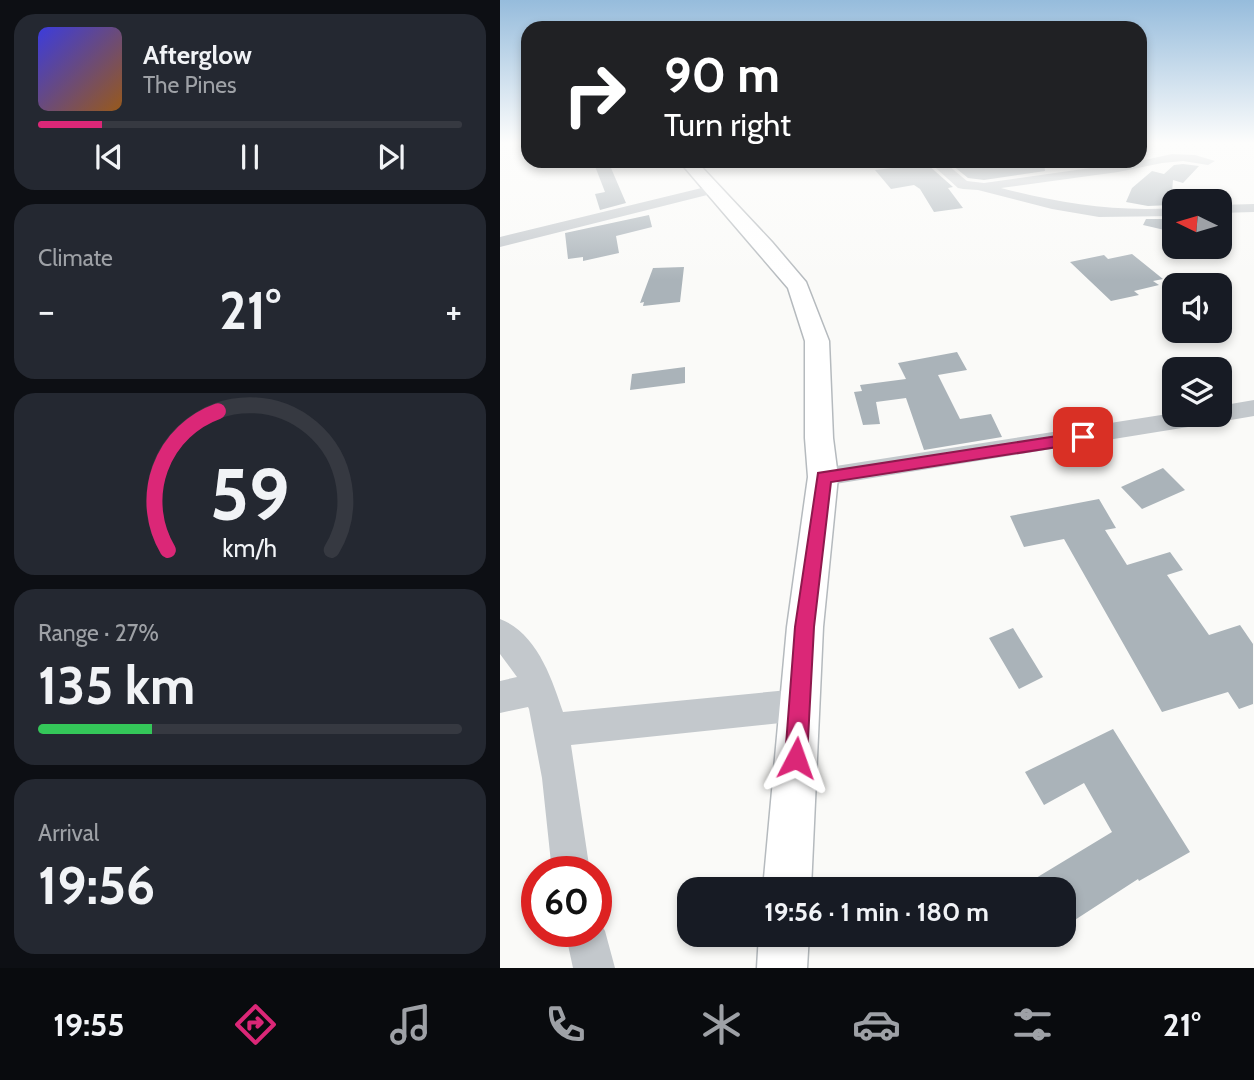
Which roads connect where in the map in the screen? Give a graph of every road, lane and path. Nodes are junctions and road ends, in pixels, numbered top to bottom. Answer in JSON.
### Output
{"nodes":[{"id":1,"x":714,"y":189,"type":"joint"},
{"id":2,"x":987,"y":189,"type":"edge"},
{"id":3,"x":1254,"y":208,"type":"edge"},
{"id":4,"x":1232,"y":209,"type":"edge"},
{"id":5,"x":1162,"y":214,"type":"edge"},
{"id":6,"x":500,"y":242,"type":"edge"},
{"id":7,"x":1254,"y":408,"type":"edge"},
{"id":8,"x":1232,"y":412,"type":"edge"},
{"id":9,"x":1162,"y":423,"type":"edge"},
{"id":10,"x":823,"y":477,"type":"junction"},
{"id":11,"x":500,"y":633,"type":"edge"},
{"id":12,"x":540,"y":688,"type":"junction"},
{"id":13,"x":500,"y":697,"type":"edge"},
{"id":14,"x":799,"y":705,"type":"junction"},
{"id":15,"x":551,"y":730,"type":"junction"},
{"id":16,"x":569,"y":856,"type":"edge"},
{"id":17,"x":788,"y":877,"type":"edge"},
{"id":18,"x":589,"y":947,"type":"edge"},
{"id":19,"x":783,"y":947,"type":"edge"},
{"id":20,"x":594,"y":968,"type":"edge"},
{"id":21,"x":782,"y":968,"type":"edge"}],
"edges":[{"from":1,"to":6,"type":"street"},
{"from":1,"to":10,"type":"main road"},
{"from":2,"to":5,"type":"street"},
{"from":3,"to":4,"type":"street"},
{"from":7,"to":8,"type":"street"},
{"from":9,"to":10,"type":"street"},
{"from":10,"to":14,"type":"main road"},
{"from":11,"to":12,"type":"street"},
{"from":12,"to":13,"type":"street"},
{"from":12,"to":15,"type":"street"},
{"from":14,"to":15,"type":"street"},
{"from":14,"to":17,"type":"main road"},
{"from":15,"to":16,"type":"street"},
{"from":18,"to":20,"type":"street"},
{"from":19,"to":21,"type":"main road"}]}
